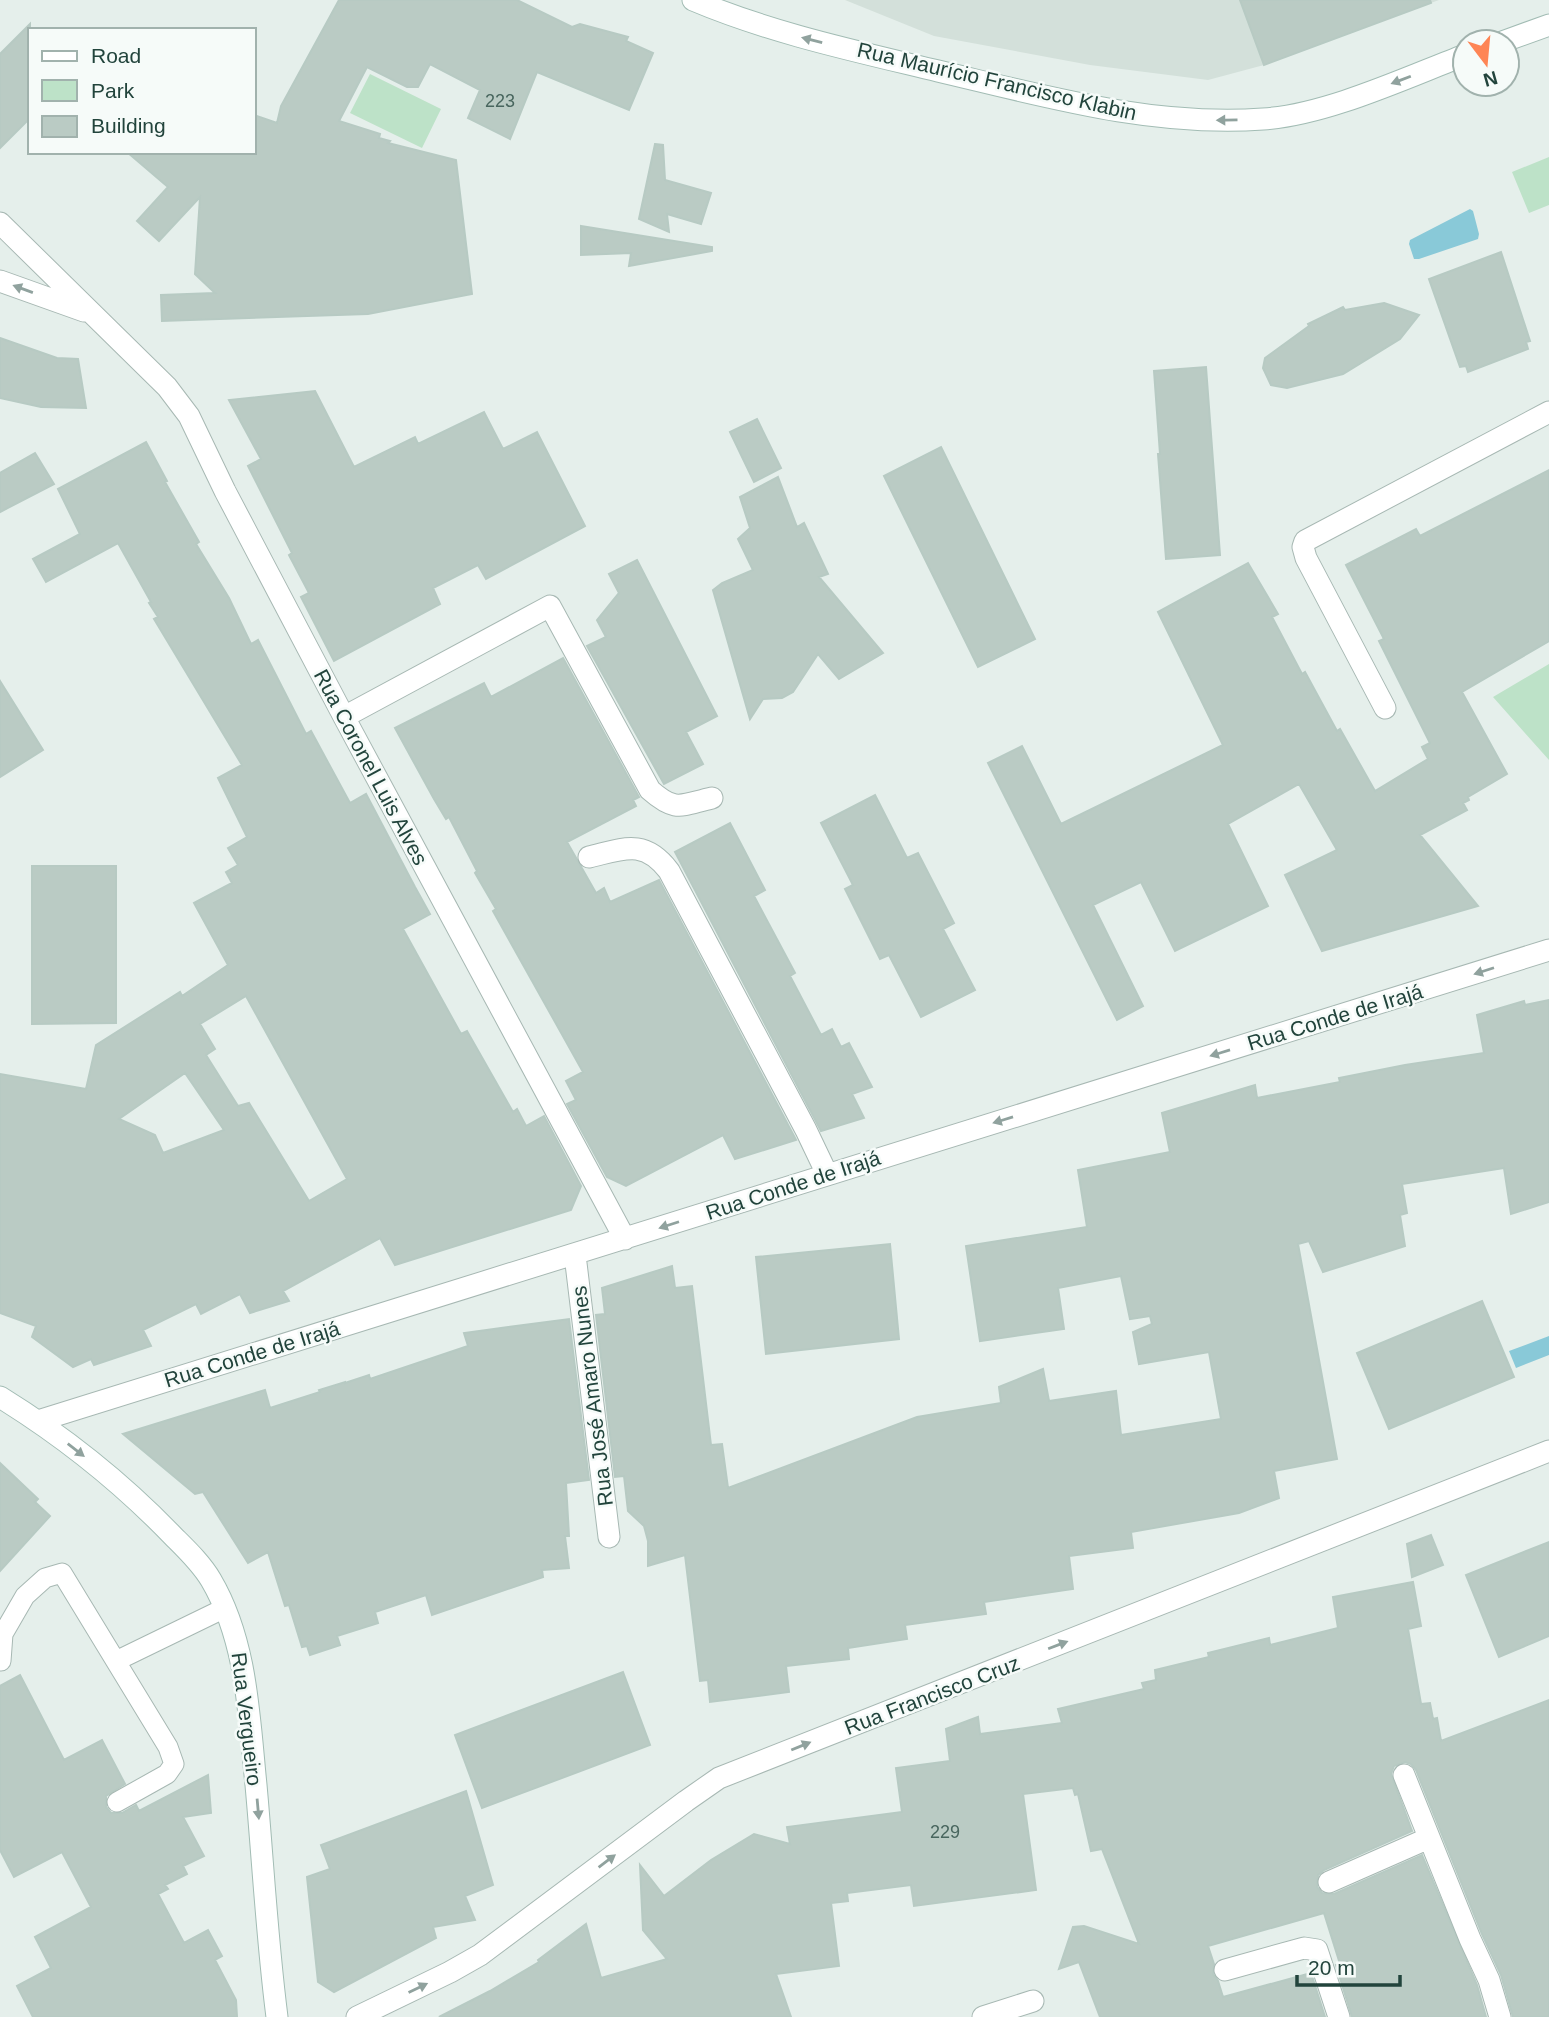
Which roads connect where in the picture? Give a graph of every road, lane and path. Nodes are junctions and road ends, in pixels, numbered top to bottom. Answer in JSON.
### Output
{"nodes":[{"id":1,"x":693,"y":0,"type":"edge"},
{"id":2,"x":726,"y":7,"type":"edge"},
{"id":3,"x":1549,"y":25,"type":"edge"},
{"id":4,"x":1521,"y":35,"type":"edge"},
{"id":5,"x":1451,"y":60,"type":"edge"},
{"id":6,"x":0,"y":223,"type":"edge"},
{"id":7,"x":0,"y":281,"type":"edge"},
{"id":8,"x":93,"y":314,"type":"junction"},
{"id":9,"x":1549,"y":412,"type":"edge"},
{"id":10,"x":1385,"y":709,"type":"dead end"},
{"id":11,"x":344,"y":716,"type":"junction"},
{"id":12,"x":712,"y":798,"type":"dead end"},
{"id":13,"x":589,"y":857,"type":"dead end"},
{"id":14,"x":1549,"y":950,"type":"edge"},
{"id":15,"x":827,"y":1174,"type":"junction"},
{"id":16,"x":625,"y":1239,"type":"junction"},
{"id":17,"x":575,"y":1255,"type":"junction"},
{"id":18,"x":0,"y":1397,"type":"edge"},
{"id":19,"x":38,"y":1421,"type":"junction"},
{"id":20,"x":1549,"y":1451,"type":"edge"},
{"id":21,"x":609,"y":1537,"type":"dead end"},
{"id":22,"x":225,"y":1608,"type":"junction"},
{"id":23,"x":1,"y":1661,"type":"edge"},
{"id":24,"x":116,"y":1661,"type":"junction"},
{"id":25,"x":1404,"y":1775,"type":"dead end"},
{"id":26,"x":117,"y":1802,"type":"dead end"},
{"id":27,"x":1429,"y":1838,"type":"junction"},
{"id":28,"x":1329,"y":1882,"type":"dead end"},
{"id":29,"x":1225,"y":1970,"type":"dead end"},
{"id":30,"x":1033,"y":2001,"type":"dead end"},
{"id":31,"x":277,"y":2017,"type":"edge"},
{"id":32,"x":357,"y":2017,"type":"edge"},
{"id":33,"x":984,"y":2017,"type":"edge"},
{"id":34,"x":1339,"y":2017,"type":"edge"},
{"id":35,"x":1500,"y":2017,"type":"edge"}],
"edges":[{"from":1,"to":2,"type":"street","name":"Rua Maurício Francisco Klabin"},
{"from":5,"to":2,"type":"street","name":"Rua Maurício Francisco Klabin","one_way":true},
{"from":3,"to":4,"type":"street"},
{"from":6,"to":8,"type":"street","name":"Rua Coronel Luis Alves"},
{"from":8,"to":7,"type":"street","one_way":true},
{"from":8,"to":11,"type":"street","name":"Rua Coronel Luis Alves"},
{"from":9,"to":10,"type":"street"},
{"from":11,"to":12,"type":"street"},
{"from":11,"to":16,"type":"street","name":"Rua Coronel Luis Alves"},
{"from":13,"to":15,"type":"street"},
{"from":14,"to":15,"type":"street","name":"Rua Conde de Irajá","one_way":true},
{"from":15,"to":16,"type":"street","name":"Rua Conde de Irajá","one_way":true},
{"from":16,"to":17,"type":"street","name":"Rua Conde de Irajá"},
{"from":17,"to":19,"type":"street","name":"Rua Conde de Irajá"},
{"from":17,"to":21,"type":"street","name":"Rua José Amaro Nunes"},
{"from":18,"to":19,"type":"street","name":"Rua Vergueiro"},
{"from":19,"to":22,"type":"street","name":"Rua Vergueiro","one_way":true},
{"from":32,"to":20,"type":"street","name":"Rua Francisco Cruz","one_way":true},
{"from":22,"to":24,"type":"lane"},
{"from":22,"to":31,"type":"street","name":"Rua Vergueiro","one_way":true},
{"from":23,"to":24,"type":"lane"},
{"from":24,"to":26,"type":"lane"},
{"from":25,"to":27,"type":"street"},
{"from":27,"to":28,"type":"street"},
{"from":27,"to":35,"type":"street"},
{"from":29,"to":34,"type":"street"},
{"from":30,"to":33,"type":"street"}]}
